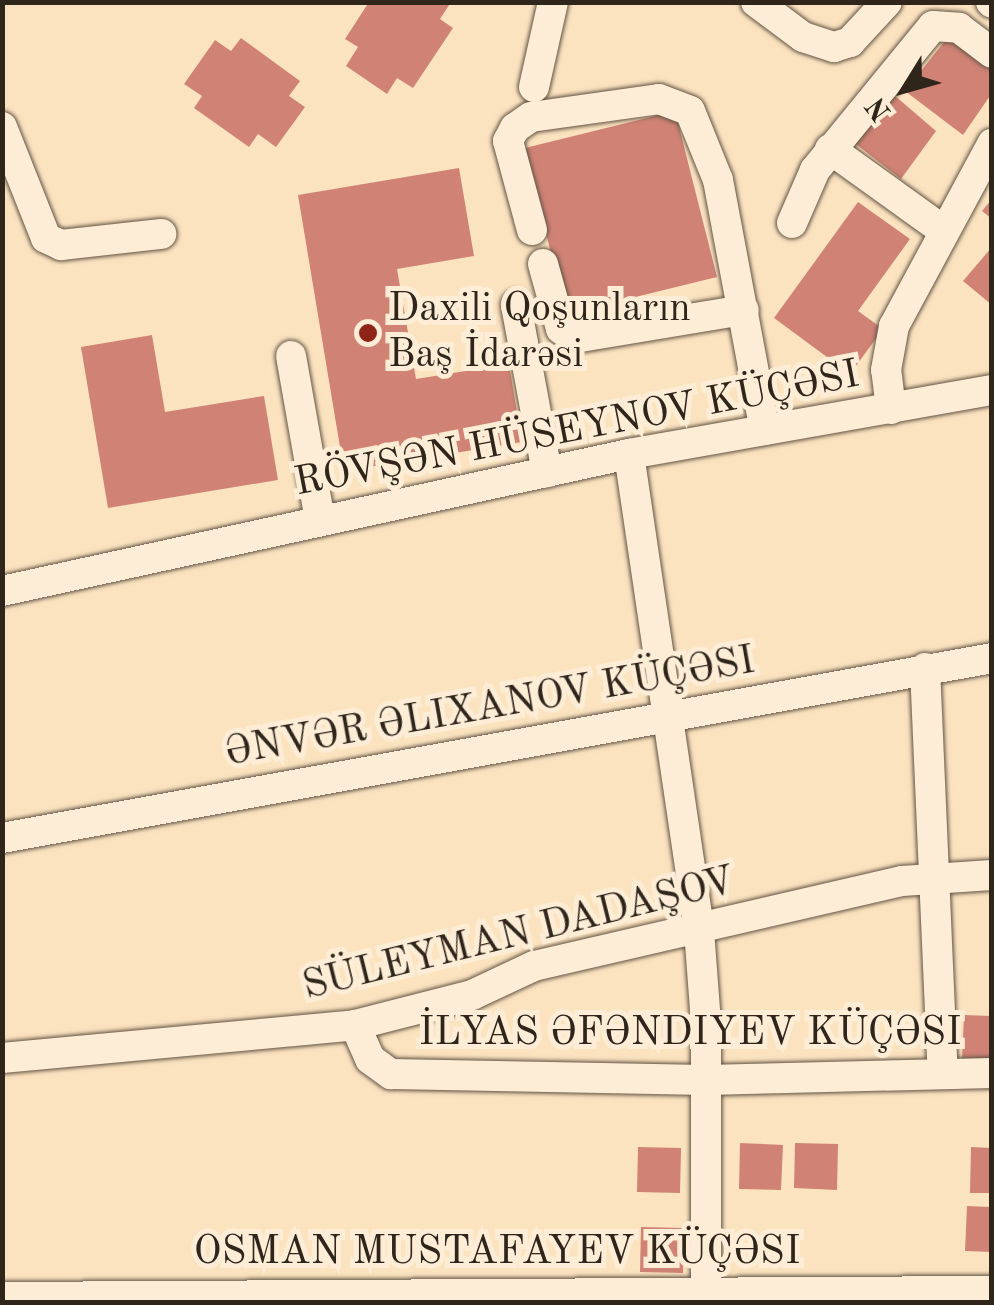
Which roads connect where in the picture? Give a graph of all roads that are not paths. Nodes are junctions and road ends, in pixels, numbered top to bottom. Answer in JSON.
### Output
{"nodes":[{"id":1,"x":553,"y":2,"type":"edge"},
{"id":2,"x":756,"y":2,"type":"edge"},
{"id":3,"x":887,"y":2,"type":"edge"},
{"id":4,"x":992,"y":53,"type":"edge"},
{"id":5,"x":534,"y":87,"type":"dead end"},
{"id":6,"x":2,"y":127,"type":"edge"},
{"id":7,"x":992,"y":144,"type":"edge"},
{"id":8,"x":830,"y":149,"type":"junction"},
{"id":9,"x":792,"y":223,"type":"dead end"},
{"id":10,"x":532,"y":230,"type":"dead end"},
{"id":11,"x":944,"y":231,"type":"junction"},
{"id":12,"x":161,"y":234,"type":"dead end"},
{"id":13,"x":542,"y":264,"type":"dead end"},
{"id":14,"x":516,"y":305,"type":"dead end"},
{"id":15,"x":744,"y":310,"type":"junction"},
{"id":16,"x":291,"y":356,"type":"dead end"},
{"id":17,"x":992,"y":390,"type":"edge"},
{"id":18,"x":891,"y":409,"type":"junction"},
{"id":19,"x":764,"y":430,"type":"junction"},
{"id":20,"x":628,"y":454,"type":"junction"},
{"id":21,"x":547,"y":472,"type":"junction"},
{"id":22,"x":320,"y":520,"type":"junction"},
{"id":23,"x":2,"y":590,"type":"edge"},
{"id":24,"x":992,"y":658,"type":"edge"},
{"id":25,"x":925,"y":668,"type":"junction"},
{"id":26,"x":672,"y":715,"type":"junction"},
{"id":27,"x":2,"y":838,"type":"edge"},
{"id":28,"x":992,"y":875,"type":"edge"},
{"id":29,"x":932,"y":878,"type":"junction"},
{"id":30,"x":699,"y":930,"type":"junction"},
{"id":31,"x":355,"y":1025,"type":"junction"},
{"id":32,"x":2,"y":1058,"type":"edge"},
{"id":33,"x":992,"y":1073,"type":"edge"},
{"id":34,"x":942,"y":1074,"type":"junction"},
{"id":35,"x":706,"y":1080,"type":"junction"},
{"id":36,"x":992,"y":1291,"type":"edge"},
{"id":37,"x":706,"y":1296,"type":"edge"},
{"id":38,"x":2,"y":1297,"type":"edge"}],
"edges":[{"from":1,"to":5,"type":"street"},
{"from":2,"to":3,"type":"street"},
{"from":4,"to":8,"type":"street"},
{"from":6,"to":12,"type":"street"},
{"from":7,"to":11,"type":"street"},
{"from":8,"to":9,"type":"street"},
{"from":8,"to":11,"type":"street"},
{"from":10,"to":15,"type":"street"},
{"from":11,"to":18,"type":"street"},
{"from":13,"to":15,"type":"street"},
{"from":14,"to":21,"type":"street"},
{"from":15,"to":19,"type":"street"},
{"from":16,"to":22,"type":"street"},
{"from":17,"to":18,"type":"street","name":"RÖVŞƏN HÜSEYNOV KÜÇƏSI"},
{"from":18,"to":19,"type":"street","name":"RÖVŞƏN HÜSEYNOV KÜÇƏSI"},
{"from":19,"to":20,"type":"street","name":"RÖVŞƏN HÜSEYNOV KÜÇƏSI"},
{"from":20,"to":21,"type":"street","name":"RÖVŞƏN HÜSEYNOV KÜÇƏSI"},
{"from":20,"to":26,"type":"street"},
{"from":21,"to":22,"type":"street","name":"RÖVŞƏN HÜSEYNOV KÜÇƏSI"},
{"from":22,"to":23,"type":"street","name":"RÖVŞƏN HÜSEYNOV KÜÇƏSI"},
{"from":24,"to":25,"type":"street","name":"ƏNVƏR ƏLIXANOV KÜÇƏSI"},
{"from":25,"to":26,"type":"street","name":"ƏNVƏR ƏLIXANOV KÜÇƏSI"},
{"from":25,"to":29,"type":"street"},
{"from":26,"to":27,"type":"street","name":"ƏNVƏR ƏLIXANOV KÜÇƏSI"},
{"from":26,"to":30,"type":"street"},
{"from":28,"to":29,"type":"street","name":"SÜLEYMAN DADAŞOV"},
{"from":29,"to":30,"type":"street","name":"SÜLEYMAN DADAŞOV"},
{"from":29,"to":34,"type":"street"},
{"from":30,"to":31,"type":"street","name":"SÜLEYMAN DADAŞOV"},
{"from":30,"to":35,"type":"street"},
{"from":31,"to":32,"type":"street","name":"SÜLEYMAN DADAŞOV"},
{"from":31,"to":35,"type":"street","name":"İLYAS ƏFƏNDIYEV KÜÇƏSI"},
{"from":33,"to":34,"type":"street","name":"İLYAS ƏFƏNDIYEV KÜÇƏSI"},
{"from":34,"to":35,"type":"street","name":"İLYAS ƏFƏNDIYEV KÜÇƏSI"},
{"from":35,"to":37,"type":"street"},
{"from":36,"to":37,"type":"street","name":"OSMAN MUSTAFAYEV KÜÇƏSI"},
{"from":37,"to":38,"type":"street","name":"OSMAN MUSTAFAYEV KÜÇƏSI"}]}
